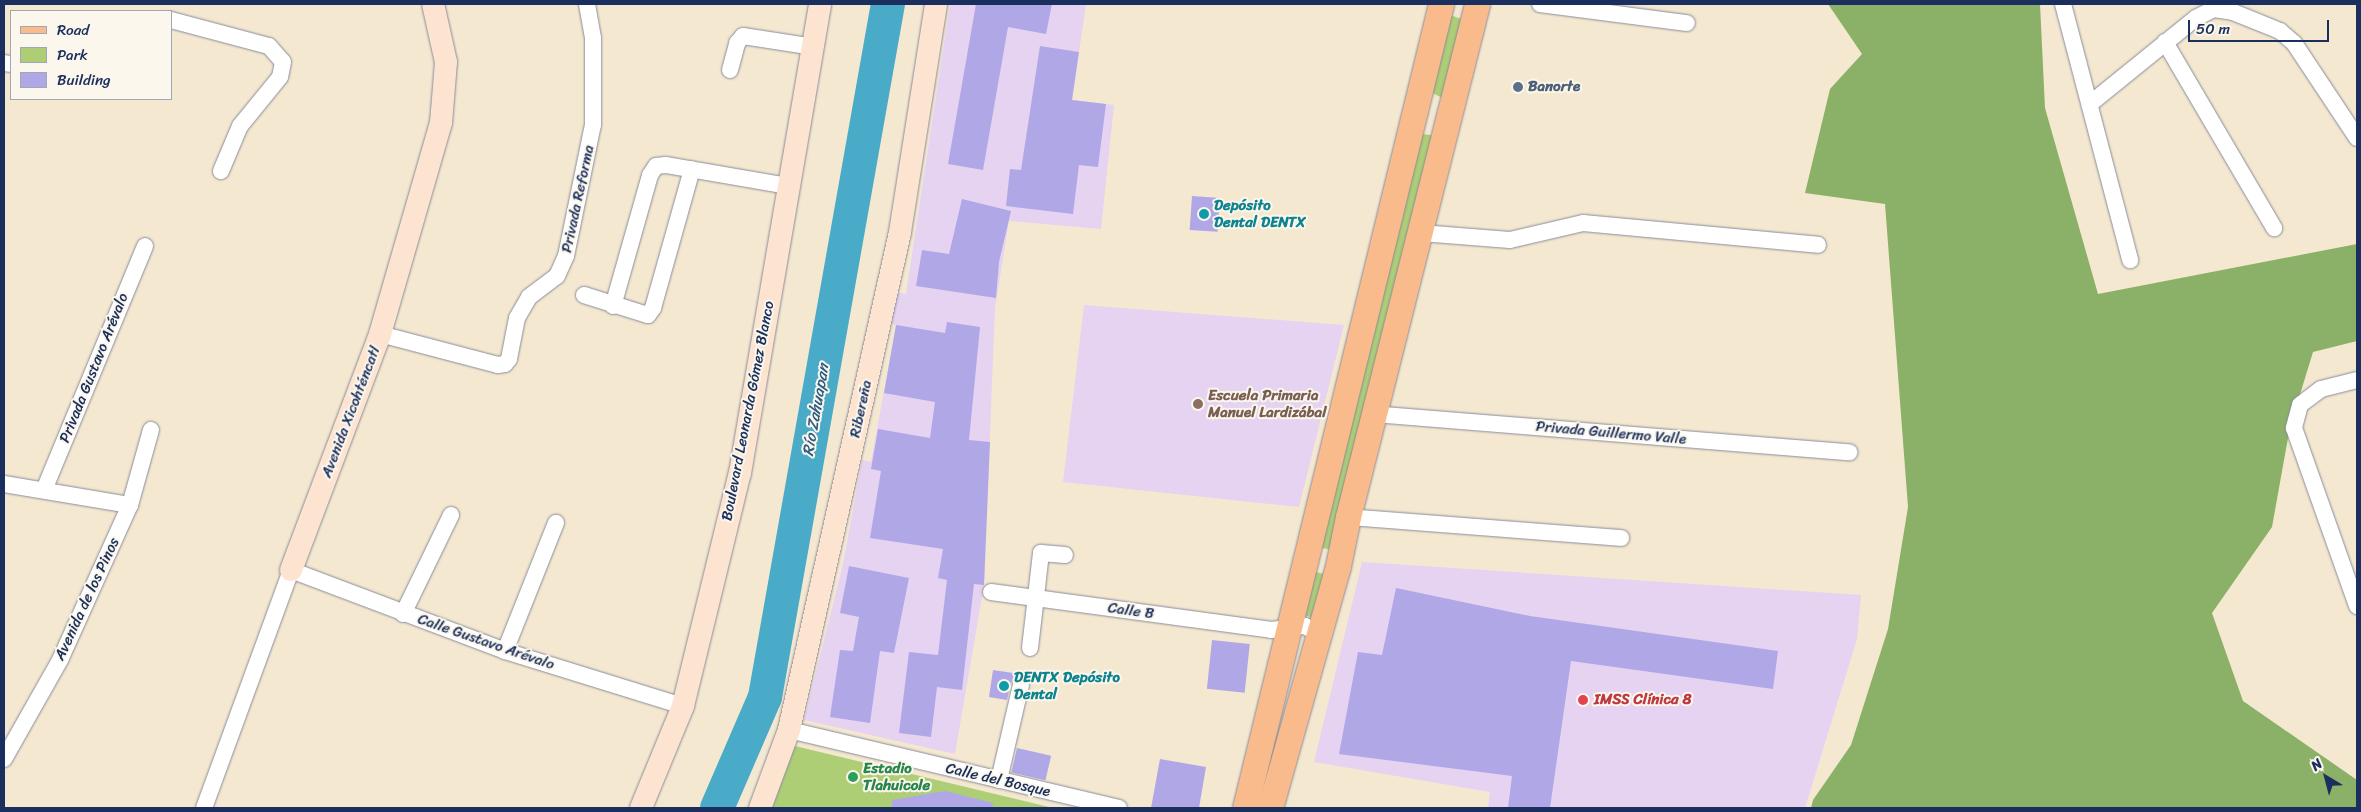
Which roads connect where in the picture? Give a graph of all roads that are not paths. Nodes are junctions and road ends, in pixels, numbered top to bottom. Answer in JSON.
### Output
{"nodes":[{"id":1,"x":433,"y":4,"type":"edge"},
{"id":2,"x":587,"y":4,"type":"edge"},
{"id":3,"x":820,"y":4,"type":"edge"},
{"id":4,"x":936,"y":4,"type":"edge"},
{"id":5,"x":1442,"y":4,"type":"edge"},
{"id":6,"x":1478,"y":4,"type":"edge"},
{"id":7,"x":1540,"y":4,"type":"edge"},
{"id":8,"x":2063,"y":4,"type":"edge"},
{"id":9,"x":172,"y":20,"type":"edge"},
{"id":10,"x":1687,"y":23,"type":"dead end"},
{"id":11,"x":2165,"y":42,"type":"junction"},
{"id":12,"x":814,"y":47,"type":"junction"},
{"id":13,"x":730,"y":70,"type":"dead end"},
{"id":14,"x":2091,"y":103,"type":"junction"},
{"id":15,"x":2357,"y":138,"type":"edge"},
{"id":16,"x":692,"y":169,"type":"junction"},
{"id":17,"x":220,"y":170,"type":"dead end"},
{"id":18,"x":788,"y":186,"type":"junction"},
{"id":19,"x":2274,"y":228,"type":"dead end"},
{"id":20,"x":1420,"y":234,"type":"junction"},
{"id":21,"x":1818,"y":244,"type":"dead end"},
{"id":22,"x":146,"y":246,"type":"dead end"},
{"id":23,"x":2130,"y":260,"type":"dead end"},
{"id":24,"x":584,"y":295,"type":"dead end"},
{"id":25,"x":613,"y":306,"type":"junction"},
{"id":26,"x":380,"y":334,"type":"junction"},
{"id":27,"x":2357,"y":380,"type":"edge"},
{"id":28,"x":1373,"y":414,"type":"junction"},
{"id":29,"x":151,"y":430,"type":"dead end"},
{"id":30,"x":1848,"y":452,"type":"dead end"},
{"id":31,"x":4,"y":484,"type":"edge"},
{"id":32,"x":44,"y":490,"type":"junction"},
{"id":33,"x":130,"y":506,"type":"junction"},
{"id":34,"x":451,"y":515,"type":"dead end"},
{"id":35,"x":1348,"y":517,"type":"junction"},
{"id":36,"x":556,"y":523,"type":"dead end"},
{"id":37,"x":1621,"y":538,"type":"dead end"},
{"id":38,"x":1065,"y":555,"type":"dead end"},
{"id":39,"x":292,"y":570,"type":"junction"},
{"id":40,"x":991,"y":592,"type":"dead end"},
{"id":41,"x":1037,"y":599,"type":"junction"},
{"id":42,"x":2357,"y":606,"type":"edge"},
{"id":43,"x":404,"y":614,"type":"junction"},
{"id":44,"x":1282,"y":632,"type":"junction"},
{"id":45,"x":1318,"y":639,"type":"junction"},
{"id":46,"x":1030,"y":648,"type":"dead end"},
{"id":47,"x":505,"y":651,"type":"junction"},
{"id":48,"x":1021,"y":685,"type":"dead end"},
{"id":49,"x":683,"y":706,"type":"junction"},
{"id":50,"x":789,"y":730,"type":"junction"},
{"id":51,"x":4,"y":759,"type":"edge"},
{"id":52,"x":1000,"y":780,"type":"junction"},
{"id":53,"x":204,"y":808,"type":"edge"},
{"id":54,"x":641,"y":808,"type":"edge"},
{"id":55,"x":760,"y":808,"type":"edge"},
{"id":56,"x":1119,"y":808,"type":"edge"},
{"id":57,"x":1245,"y":808,"type":"edge"},
{"id":58,"x":1270,"y":808,"type":"edge"}],
"edges":[{"from":1,"to":26,"type":"street","name":"Avenida Xicohténcatl"},
{"from":2,"to":26,"type":"street","name":"Privada Reforma"},
{"from":3,"to":12,"type":"street","name":"Boulevard Leonarda Gómez Blanco"},
{"from":4,"to":50,"type":"street","name":"Ribereña"},
{"from":5,"to":44,"type":"main road"},
{"from":6,"to":20,"type":"main road"},
{"from":7,"to":10,"type":"street"},
{"from":8,"to":14,"type":"street"},
{"from":9,"to":17,"type":"street"},
{"from":11,"to":14,"type":"street"},
{"from":11,"to":15,"type":"street"},
{"from":11,"to":19,"type":"street"},
{"from":12,"to":13,"type":"street"},
{"from":12,"to":18,"type":"street","name":"Boulevard Leonarda Gómez Blanco"},
{"from":14,"to":23,"type":"street"},
{"from":16,"to":18,"type":"street"},
{"from":16,"to":25,"type":"street"},
{"from":16,"to":25,"type":"street"},
{"from":18,"to":49,"type":"street","name":"Boulevard Leonarda Gómez Blanco"},
{"from":20,"to":21,"type":"street"},
{"from":20,"to":28,"type":"main road"},
{"from":22,"to":32,"type":"street","name":"Privada Gustavo Arévalo"},
{"from":24,"to":25,"type":"street"},
{"from":26,"to":39,"type":"street","name":"Avenida Xicohténcatl"},
{"from":27,"to":42,"type":"street"},
{"from":28,"to":30,"type":"street","name":"Privada Guillermo Valle"},
{"from":28,"to":35,"type":"main road"},
{"from":29,"to":33,"type":"street","name":"Avenida de los Pinos"},
{"from":31,"to":32,"type":"street"},
{"from":32,"to":33,"type":"street"},
{"from":33,"to":51,"type":"street","name":"Avenida de los Pinos"},
{"from":34,"to":43,"type":"street"},
{"from":35,"to":37,"type":"street"},
{"from":35,"to":45,"type":"main road"},
{"from":36,"to":47,"type":"street"},
{"from":38,"to":41,"type":"street"},
{"from":39,"to":43,"type":"street","name":"Calle Gustavo Arévalo"},
{"from":39,"to":53,"type":"street","name":"Avenida Xicohténcatl"},
{"from":40,"to":41,"type":"street","name":"Calle B"},
{"from":41,"to":44,"type":"street","name":"Calle B"},
{"from":41,"to":46,"type":"street"},
{"from":43,"to":47,"type":"street","name":"Calle Gustavo Arévalo"},
{"from":44,"to":45,"type":"street","name":"Calle B"},
{"from":44,"to":57,"type":"main road"},
{"from":45,"to":58,"type":"main road"},
{"from":47,"to":49,"type":"street","name":"Calle Gustavo Arévalo"},
{"from":48,"to":52,"type":"street"},
{"from":49,"to":54,"type":"street","name":"Boulevard Leonarda Gómez Blanco"},
{"from":50,"to":52,"type":"street","name":"Calle del Bosque"},
{"from":50,"to":55,"type":"street","name":"Ribereña"},
{"from":52,"to":56,"type":"street","name":"Calle del Bosque"}]}
